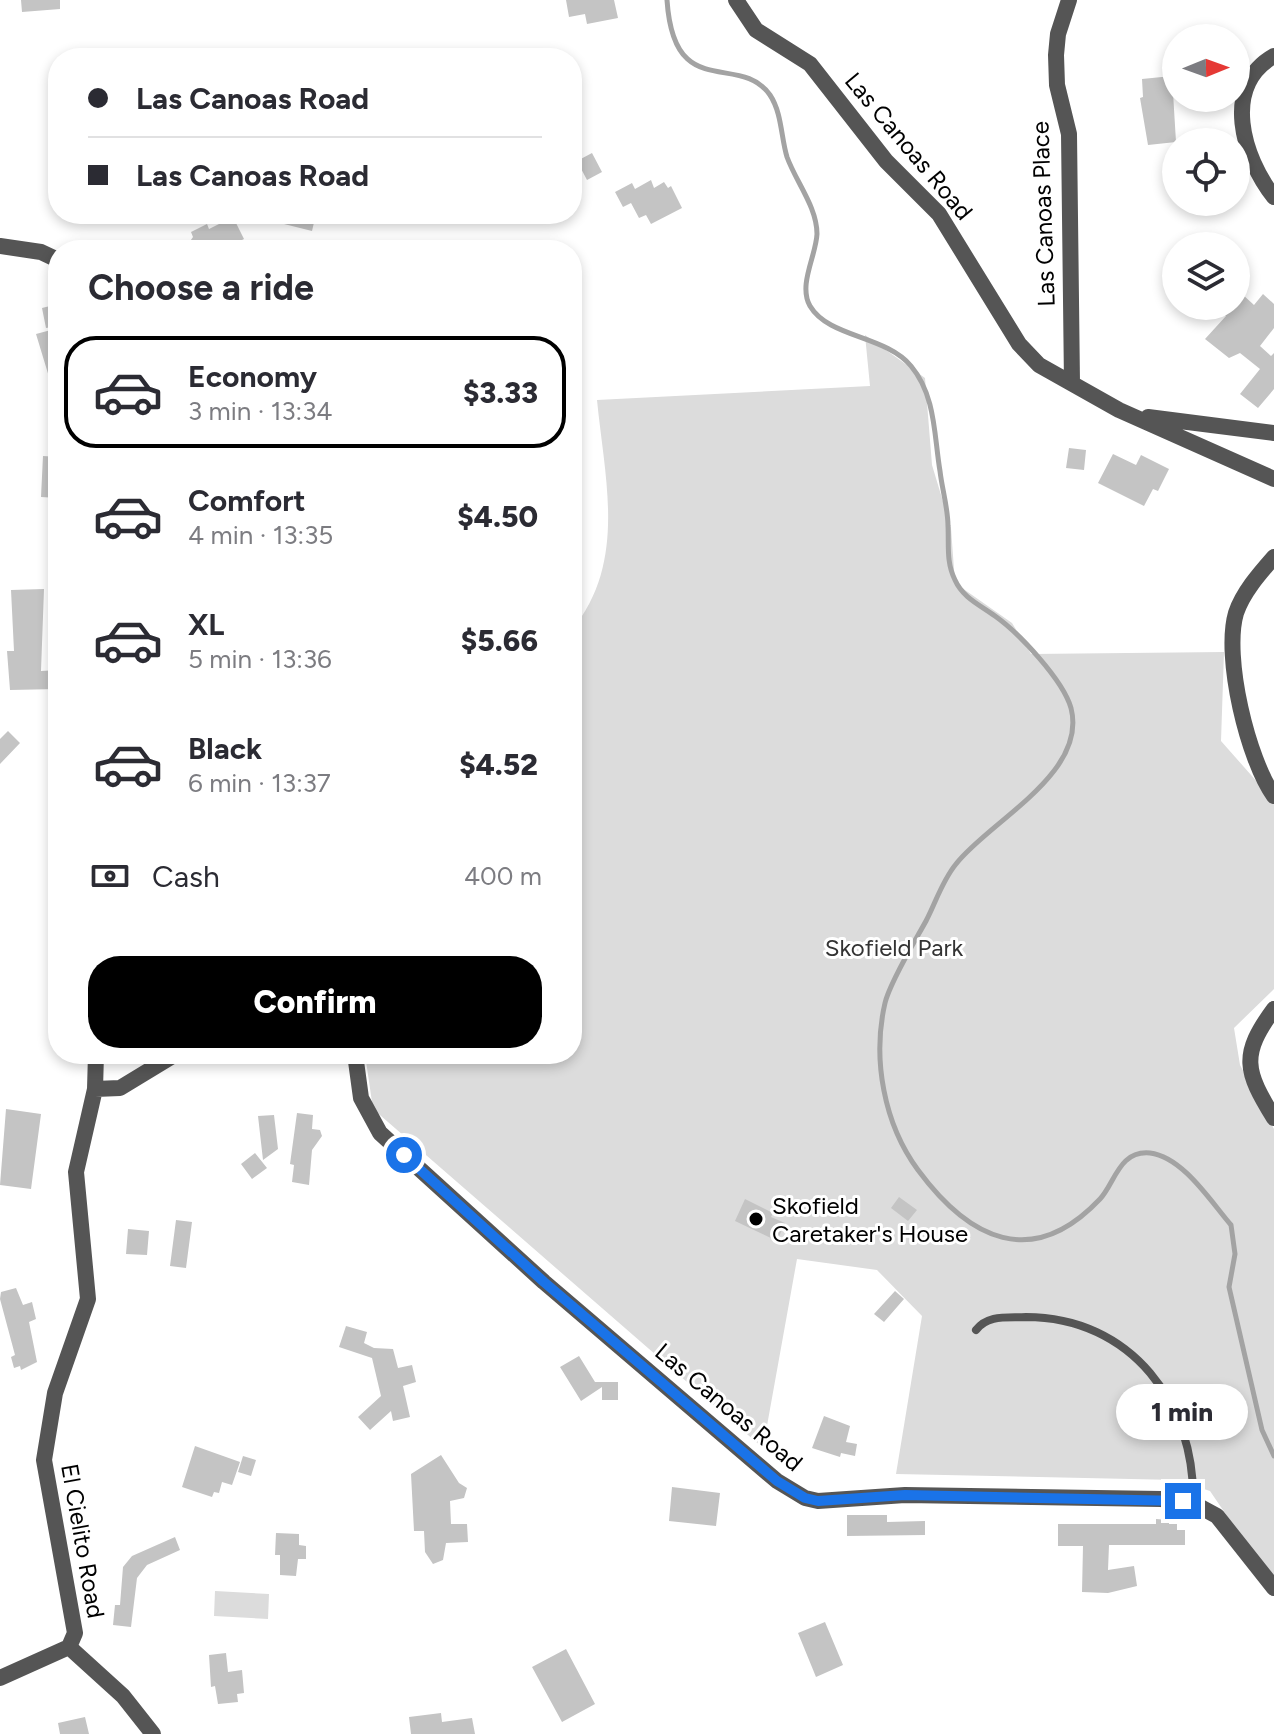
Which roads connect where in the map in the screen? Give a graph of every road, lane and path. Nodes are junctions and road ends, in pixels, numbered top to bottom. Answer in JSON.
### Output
{"nodes":[{"id":1,"x":736,"y":0,"type":"edge"},
{"id":2,"x":1069,"y":0,"type":"edge"},
{"id":3,"x":1274,"y":56,"type":"edge"},
{"id":4,"x":1274,"y":197,"type":"edge"},
{"id":5,"x":0,"y":246,"type":"edge"},
{"id":6,"x":48,"y":255,"type":"edge"},
{"id":7,"x":1072,"y":383,"type":"junction"},
{"id":8,"x":1130,"y":415,"type":"junction"},
{"id":9,"x":1274,"y":433,"type":"edge"},
{"id":10,"x":1274,"y":479,"type":"edge"},
{"id":11,"x":1274,"y":557,"type":"edge"},
{"id":12,"x":1274,"y":796,"type":"edge"},
{"id":13,"x":1274,"y":1009,"type":"edge"},
{"id":14,"x":96,"y":1064,"type":"edge"},
{"id":15,"x":160,"y":1064,"type":"edge"},
{"id":16,"x":356,"y":1064,"type":"edge"},
{"id":17,"x":95,"y":1089,"type":"junction"},
{"id":18,"x":1274,"y":1118,"type":"edge"},
{"id":19,"x":976,"y":1330,"type":"dead end"},
{"id":20,"x":1193,"y":1503,"type":"junction"},
{"id":21,"x":1274,"y":1588,"type":"edge"},
{"id":22,"x":69,"y":1647,"type":"junction"},
{"id":23,"x":0,"y":1678,"type":"edge"},
{"id":24,"x":153,"y":1734,"type":"edge"}],
"edges":[{"from":1,"to":7,"type":"street","name":"Las Canoas Road"},
{"from":2,"to":7,"type":"street","name":"Las Canoas Place"},
{"from":3,"to":4,"type":"street"},
{"from":5,"to":6,"type":"street"},
{"from":7,"to":8,"type":"street","name":"Las Canoas Road"},
{"from":8,"to":9,"type":"street"},
{"from":8,"to":10,"type":"street","name":"Las Canoas Road"},
{"from":11,"to":12,"type":"street"},
{"from":13,"to":18,"type":"street"},
{"from":14,"to":17,"type":"street"},
{"from":15,"to":17,"type":"street"},
{"from":16,"to":20,"type":"street","name":"Las Canoas Road"},
{"from":17,"to":22,"type":"street","name":"El Cielito Road"},
{"from":19,"to":20,"type":"lane"},
{"from":20,"to":21,"type":"street","name":"Las Canoas Road"},
{"from":22,"to":23,"type":"street","name":"El Cielito Road"},
{"from":22,"to":24,"type":"street"}]}
